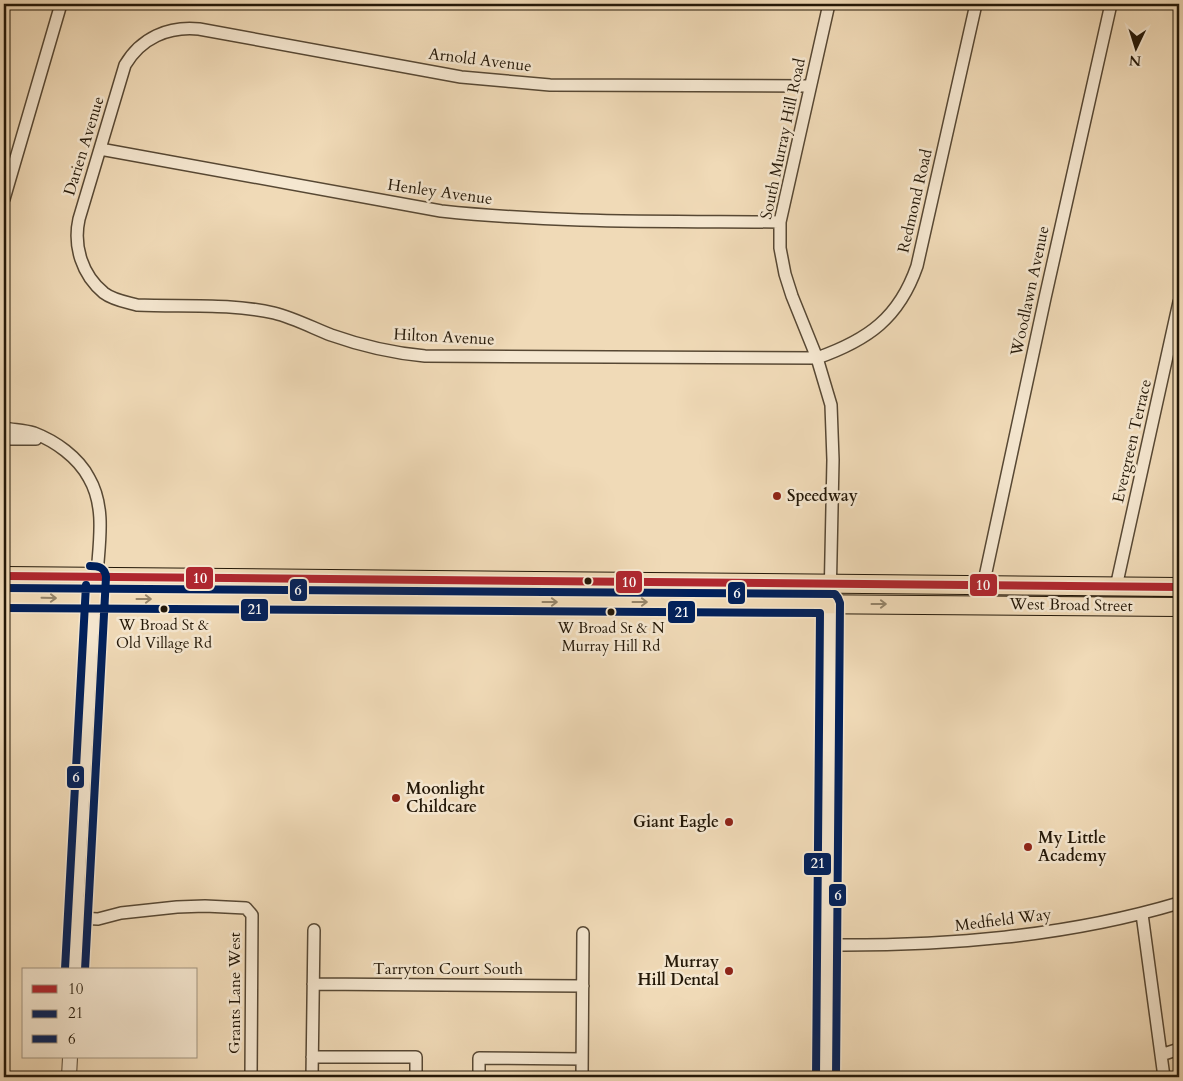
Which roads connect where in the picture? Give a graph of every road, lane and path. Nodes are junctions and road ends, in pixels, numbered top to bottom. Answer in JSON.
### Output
{"nodes":[{"id":1,"x":61,"y":4,"type":"edge"},
{"id":2,"x":829,"y":4,"type":"edge"},
{"id":3,"x":976,"y":4,"type":"edge"},
{"id":4,"x":1111,"y":4,"type":"edge"},
{"id":5,"x":151,"y":38,"type":"joint"},
{"id":6,"x":810,"y":86,"type":"junction"},
{"id":7,"x":100,"y":149,"type":"junction"},
{"id":8,"x":4,"y":199,"type":"edge"},
{"id":9,"x":780,"y":222,"type":"junction"},
{"id":10,"x":87,"y":274,"type":"joint"},
{"id":11,"x":1179,"y":302,"type":"edge"},
{"id":12,"x":817,"y":358,"type":"junction"},
{"id":13,"x":4,"y":428,"type":"edge"},
{"id":14,"x":4,"y":439,"type":"edge"},
{"id":15,"x":50,"y":441,"type":"junction"},
{"id":16,"x":4,"y":576,"type":"edge"},
{"id":17,"x":96,"y":576,"type":"junction"},
{"id":18,"x":452,"y":580,"type":"junction"},
{"id":19,"x":552,"y":582,"type":"junction"},
{"id":20,"x":831,"y":584,"type":"junction"},
{"id":21,"x":984,"y":586,"type":"junction"},
{"id":22,"x":1116,"y":587,"type":"junction"},
{"id":23,"x":1179,"y":587,"type":"edge"},
{"id":24,"x":1179,"y":597,"type":"edge"},
{"id":25,"x":4,"y":598,"type":"edge"},
{"id":26,"x":95,"y":598,"type":"junction"},
{"id":27,"x":321,"y":600,"type":"junction"},
{"id":28,"x":448,"y":602,"type":"junction"},
{"id":29,"x":830,"y":603,"type":"junction"},
{"id":30,"x":1098,"y":606,"type":"junction"},
{"id":31,"x":1179,"y":607,"type":"edge"},
{"id":32,"x":78,"y":901,"type":"joint"},
{"id":33,"x":1179,"y":903,"type":"edge"},
{"id":34,"x":1142,"y":914,"type":"junction"},
{"id":35,"x":77,"y":918,"type":"junction"},
{"id":36,"x":314,"y":930,"type":"dead end"},
{"id":37,"x":583,"y":933,"type":"dead end"},
{"id":38,"x":827,"y":945,"type":"junction"},
{"id":39,"x":75,"y":968,"type":"edge"},
{"id":40,"x":313,"y":984,"type":"junction"},
{"id":41,"x":583,"y":986,"type":"junction"},
{"id":42,"x":1179,"y":1049,"type":"edge"},
{"id":43,"x":1161,"y":1055,"type":"junction"},
{"id":44,"x":312,"y":1056,"type":"junction"},
{"id":45,"x":70,"y":1058,"type":"edge"},
{"id":46,"x":582,"y":1059,"type":"junction"},
{"id":47,"x":69,"y":1077,"type":"edge"},
{"id":48,"x":251,"y":1077,"type":"edge"},
{"id":49,"x":312,"y":1077,"type":"edge"},
{"id":50,"x":416,"y":1077,"type":"edge"},
{"id":51,"x":479,"y":1077,"type":"edge"},
{"id":52,"x":582,"y":1077,"type":"edge"},
{"id":53,"x":826,"y":1077,"type":"edge"},
{"id":54,"x":1164,"y":1077,"type":"edge"}],
"edges":[{"from":1,"to":8,"type":"street"},
{"from":2,"to":6,"type":"street","name":"South Murray Hill Road"},
{"from":3,"to":12,"type":"street","name":"Redmond Road"},
{"from":4,"to":21,"type":"street","name":"Woodlawn Avenue"},
{"from":5,"to":6,"type":"street","name":"Arnold Avenue"},
{"from":5,"to":7,"type":"street","name":"Darien Avenue"},
{"from":6,"to":9,"type":"street","name":"South Murray Hill Road"},
{"from":7,"to":9,"type":"street","name":"Henley Avenue"},
{"from":7,"to":10,"type":"street","name":"Darien Avenue"},
{"from":9,"to":12,"type":"street","name":"South Murray Hill Road"},
{"from":10,"to":12,"type":"street","name":"Hilton Avenue"},
{"from":11,"to":22,"type":"street","name":"Evergreen Terrace"},
{"from":12,"to":20,"type":"street","name":"South Murray Hill Road"},
{"from":13,"to":15,"type":"street"},
{"from":14,"to":15,"type":"street"},
{"from":15,"to":17,"type":"street"},
{"from":16,"to":17,"type":"main road","name":"West Broad Street"},
{"from":17,"to":18,"type":"main road","name":"West Broad Street"},
{"from":17,"to":26,"type":"street"},
{"from":18,"to":19,"type":"main road","name":"West Broad Street"},
{"from":18,"to":27,"type":"main road"},
{"from":19,"to":20,"type":"main road","name":"West Broad Street"},
{"from":19,"to":28,"type":"main road"},
{"from":20,"to":21,"type":"main road","name":"West Broad Street"},
{"from":20,"to":29,"type":"street","name":"South Murray Hill Road"},
{"from":21,"to":22,"type":"main road","name":"West Broad Street"},
{"from":22,"to":23,"type":"main road","name":"West Broad Street"},
{"from":24,"to":30,"type":"main road"},
{"from":25,"to":26,"type":"main road","name":"West Broad Street","one_way":true},
{"from":26,"to":27,"type":"main road","name":"West Broad Street","one_way":true},
{"from":26,"to":32,"type":"street"},
{"from":27,"to":28,"type":"main road","name":"West Broad Street"},
{"from":28,"to":29,"type":"main road","name":"West Broad Street","one_way":true},
{"from":29,"to":30,"type":"main road","name":"West Broad Street","one_way":true},
{"from":29,"to":38,"type":"street"},
{"from":30,"to":31,"type":"main road","name":"West Broad Street"},
{"from":32,"to":35,"type":"street"},
{"from":33,"to":34,"type":"street","name":"Medfield Way"},
{"from":34,"to":38,"type":"street","name":"Medfield Way"},
{"from":34,"to":43,"type":"street"},
{"from":35,"to":39,"type":"street"},
{"from":35,"to":48,"type":"street","name":"Grants Lane West"},
{"from":36,"to":40,"type":"street"},
{"from":37,"to":41,"type":"street"},
{"from":38,"to":53,"type":"street"},
{"from":40,"to":41,"type":"street","name":"Tarryton Court South"},
{"from":40,"to":44,"type":"street"},
{"from":41,"to":46,"type":"street"},
{"from":42,"to":43,"type":"street"},
{"from":43,"to":54,"type":"street"},
{"from":44,"to":49,"type":"street"},
{"from":44,"to":50,"type":"street"},
{"from":45,"to":47,"type":"street"},
{"from":46,"to":51,"type":"street"},
{"from":46,"to":52,"type":"street"}]}
